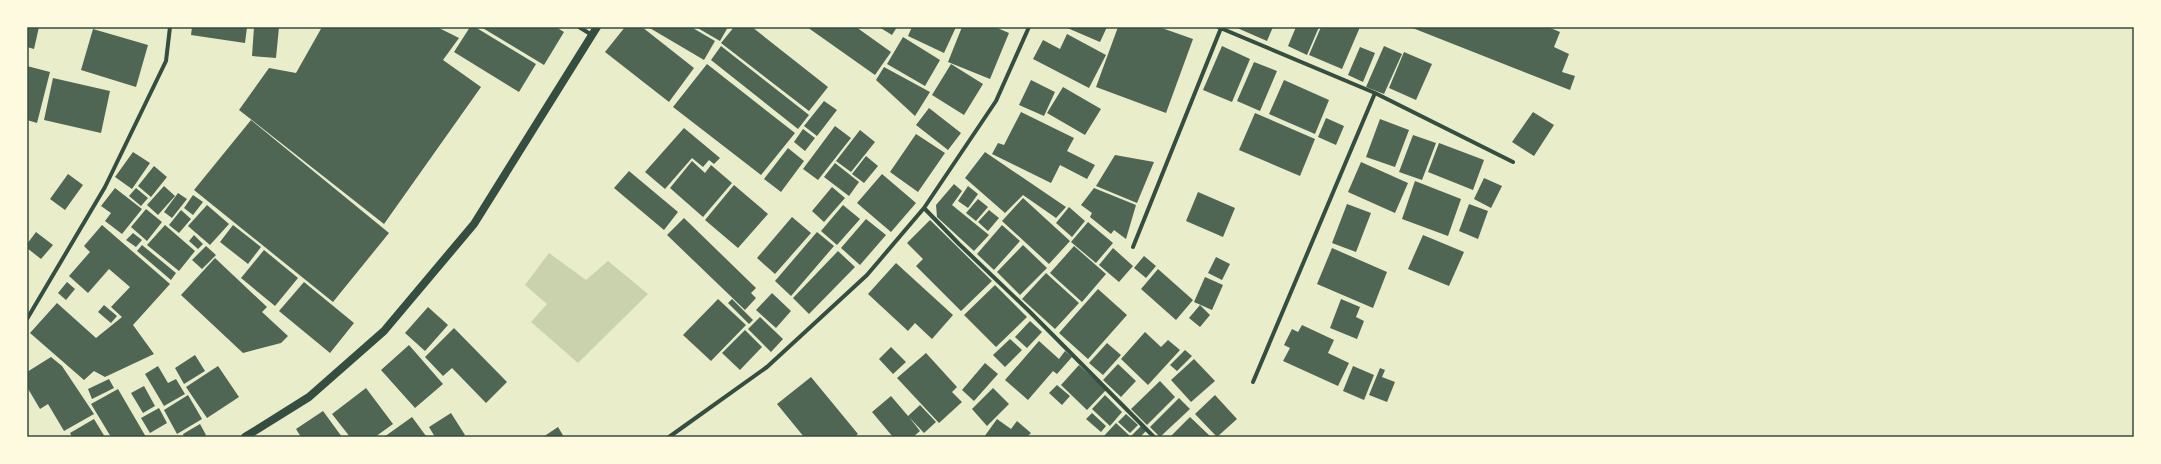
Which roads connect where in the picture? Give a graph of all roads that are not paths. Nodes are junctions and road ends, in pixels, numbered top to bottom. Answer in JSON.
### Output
{"nodes":[{"id":1,"x":170,"y":27,"type":"edge"},
{"id":2,"x":579,"y":27,"type":"edge"},
{"id":3,"x":596,"y":27,"type":"edge"},
{"id":4,"x":1029,"y":27,"type":"edge"},
{"id":5,"x":1220,"y":27,"type":"edge"},
{"id":6,"x":592,"y":35,"type":"junction"},
{"id":7,"x":1375,"y":93,"type":"junction"},
{"id":8,"x":1513,"y":162,"type":"dead end"},
{"id":9,"x":924,"y":208,"type":"junction"},
{"id":10,"x":1133,"y":247,"type":"dead end"},
{"id":11,"x":27,"y":319,"type":"edge"},
{"id":12,"x":1253,"y":382,"type":"dead end"},
{"id":13,"x":245,"y":437,"type":"edge"},
{"id":14,"x":669,"y":437,"type":"edge"},
{"id":15,"x":1154,"y":437,"type":"edge"}],
"edges":[{"from":1,"to":11,"type":"street"},
{"from":2,"to":6,"type":"street"},
{"from":3,"to":6,"type":"main road"},
{"from":4,"to":9,"type":"street"},
{"from":5,"to":7,"type":"street"},
{"from":5,"to":10,"type":"street"},
{"from":6,"to":13,"type":"main road"},
{"from":7,"to":8,"type":"street"},
{"from":7,"to":12,"type":"street"},
{"from":9,"to":14,"type":"street"},
{"from":9,"to":15,"type":"street"}]}
